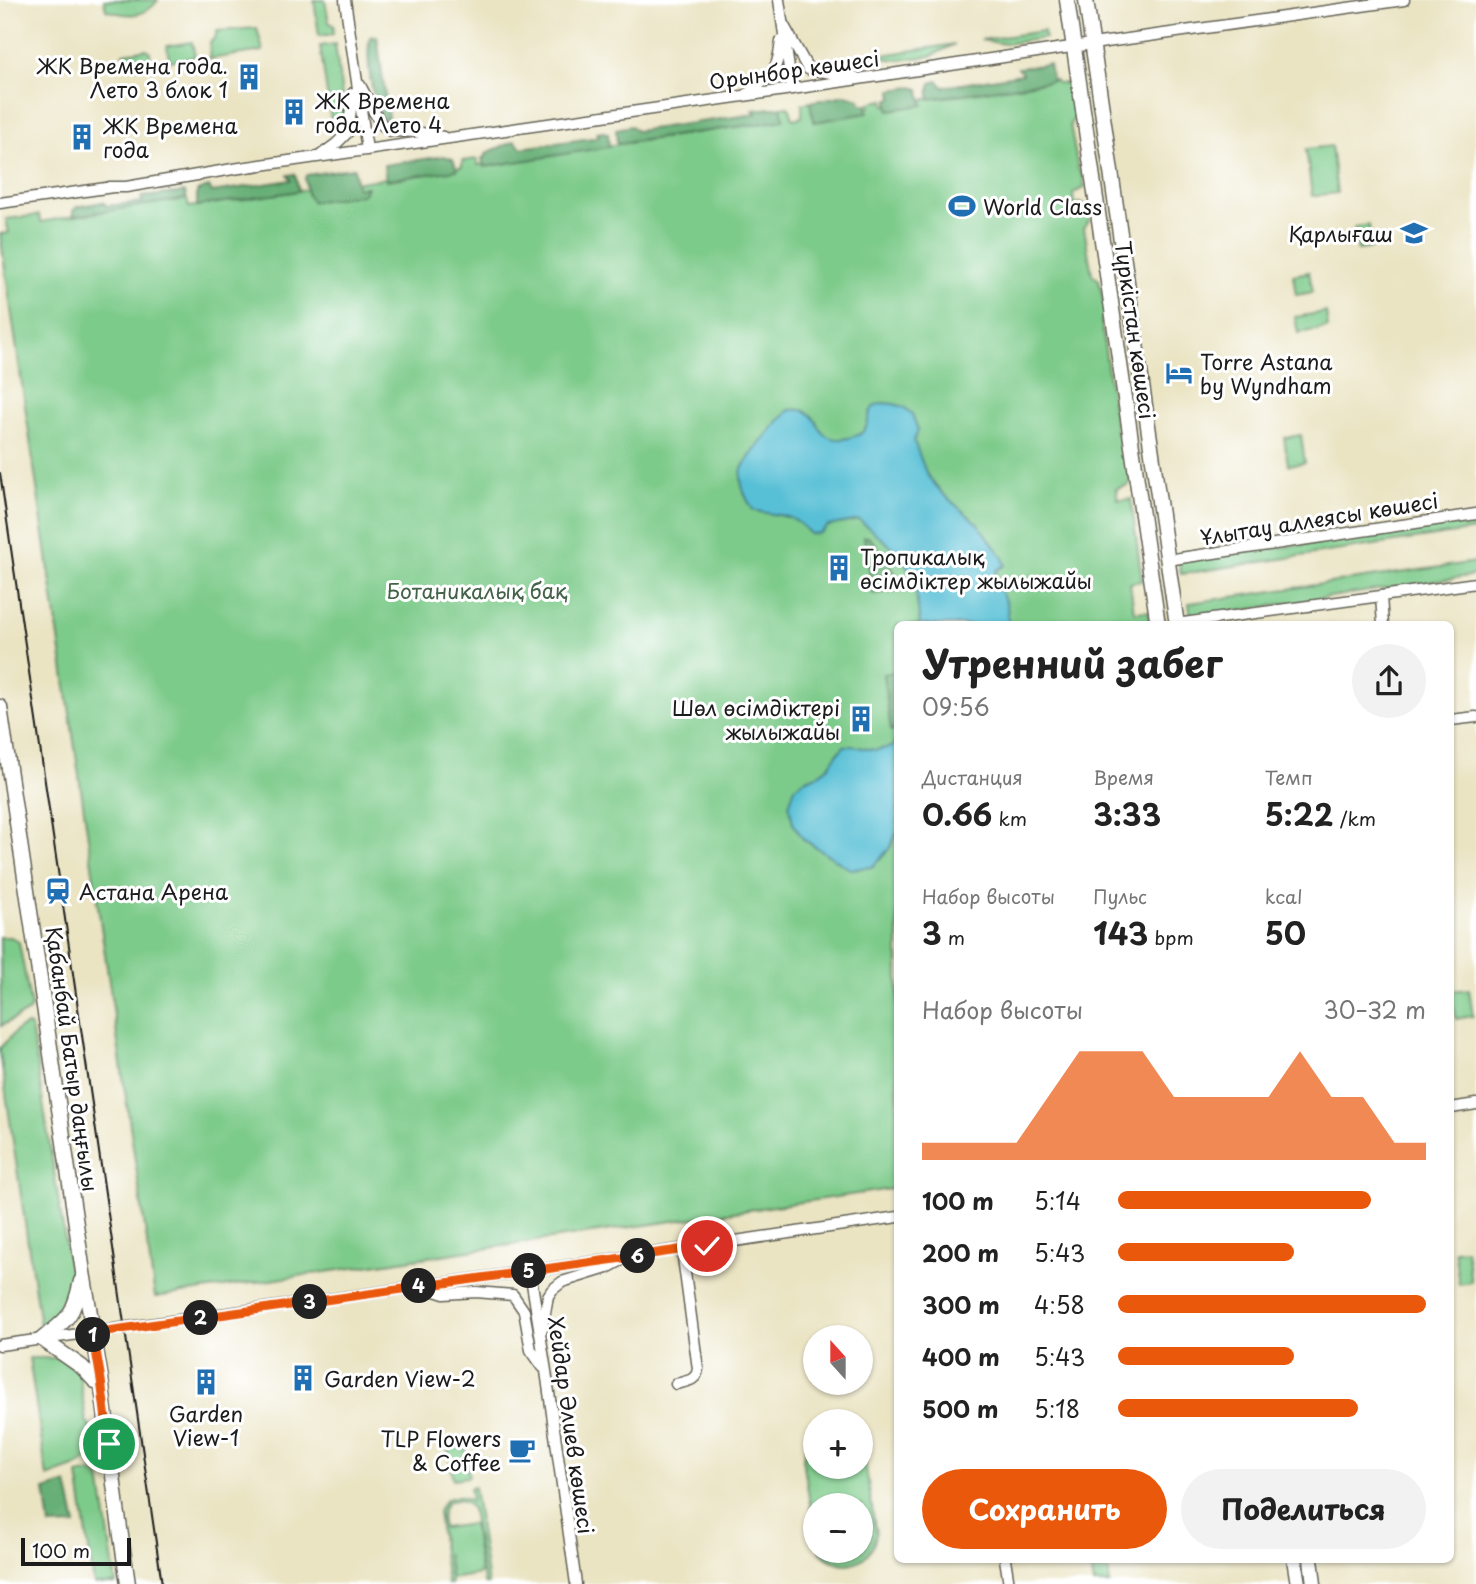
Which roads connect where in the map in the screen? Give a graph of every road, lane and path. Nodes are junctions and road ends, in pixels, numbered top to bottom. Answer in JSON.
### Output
{"nodes":[{"id":1,"x":345,"y":0,"type":"edge"},
{"id":2,"x":779,"y":0,"type":"edge"},
{"id":3,"x":1067,"y":0,"type":"edge"},
{"id":4,"x":1086,"y":0,"type":"edge"},
{"id":5,"x":1404,"y":0,"type":"edge"},
{"id":6,"x":783,"y":24,"type":"junction"},
{"id":7,"x":1093,"y":45,"type":"junction"},
{"id":8,"x":1073,"y":47,"type":"junction"},
{"id":9,"x":355,"y":76,"type":"junction"},
{"id":10,"x":863,"y":78,"type":"junction"},
{"id":11,"x":792,"y":89,"type":"junction"},
{"id":12,"x":745,"y":95,"type":"junction"},
{"id":13,"x":453,"y":138,"type":"junction"},
{"id":14,"x":367,"y":150,"type":"junction"},
{"id":15,"x":318,"y":157,"type":"junction"},
{"id":16,"x":0,"y":203,"type":"edge"},
{"id":17,"x":1127,"y":280,"type":"junction"},
{"id":18,"x":1108,"y":286,"type":"junction"},
{"id":19,"x":1135,"y":336,"type":"junction"},
{"id":20,"x":1116,"y":340,"type":"junction"},
{"id":21,"x":1476,"y":514,"type":"edge"},
{"id":22,"x":1149,"y":565,"type":"junction"},
{"id":23,"x":1168,"y":565,"type":"junction"},
{"id":24,"x":1476,"y":583,"type":"edge"},
{"id":25,"x":1381,"y":596,"type":"junction"},
{"id":26,"x":1157,"y":621,"type":"edge"},
{"id":27,"x":1157,"y":621,"type":"edge"},
{"id":28,"x":1176,"y":621,"type":"edge"},
{"id":29,"x":1177,"y":621,"type":"edge"},
{"id":30,"x":1199,"y":621,"type":"edge"},
{"id":31,"x":1383,"y":621,"type":"edge"},
{"id":32,"x":0,"y":707,"type":"edge"},
{"id":33,"x":1476,"y":717,"type":"edge"},
{"id":34,"x":1454,"y":720,"type":"edge"},
{"id":35,"x":1476,"y":1104,"type":"edge"},
{"id":36,"x":1454,"y":1108,"type":"edge"},
{"id":37,"x":894,"y":1218,"type":"edge"},
{"id":38,"x":682,"y":1250,"type":"junction"},
{"id":39,"x":626,"y":1258,"type":"junction"},
{"id":40,"x":530,"y":1271,"type":"junction"},
{"id":41,"x":83,"y":1272,"type":"junction"},
{"id":42,"x":419,"y":1286,"type":"junction"},
{"id":43,"x":93,"y":1333,"type":"junction"},
{"id":44,"x":541,"y":1337,"type":"junction"},
{"id":45,"x":42,"y":1339,"type":"junction"},
{"id":46,"x":0,"y":1345,"type":"edge"},
{"id":47,"x":546,"y":1371,"type":"junction"},
{"id":48,"x":96,"y":1381,"type":"junction"},
{"id":49,"x":676,"y":1384,"type":"dead end"},
{"id":50,"x":117,"y":1508,"type":"junction"},
{"id":51,"x":1006,"y":1563,"type":"edge"},
{"id":52,"x":1295,"y":1563,"type":"edge"},
{"id":53,"x":1311,"y":1563,"type":"edge"},
{"id":54,"x":128,"y":1584,"type":"edge"},
{"id":55,"x":576,"y":1584,"type":"edge"},
{"id":56,"x":1009,"y":1584,"type":"edge"},
{"id":57,"x":1298,"y":1584,"type":"edge"},
{"id":58,"x":1314,"y":1584,"type":"edge"}],
"edges":[{"from":1,"to":9,"type":"street"},
{"from":2,"to":6,"type":"street"},
{"from":3,"to":8,"type":"main road","name":"Түркістан көшесі"},
{"from":4,"to":7,"type":"main road","name":"Түркістан көшесі"},
{"from":5,"to":7,"type":"street","name":"Орынбор көшесі"},
{"from":6,"to":10,"type":"street"},
{"from":6,"to":11,"type":"street"},
{"from":6,"to":12,"type":"street"},
{"from":7,"to":8,"type":"street","name":"Орынбор көшесі"},
{"from":7,"to":17,"type":"main road","name":"Түркістан көшесі"},
{"from":8,"to":10,"type":"street","name":"Орынбор көшесі"},
{"from":8,"to":18,"type":"main road","name":"Түркістан көшесі"},
{"from":9,"to":13,"type":"street"},
{"from":9,"to":14,"type":"street"},
{"from":9,"to":15,"type":"street"},
{"from":10,"to":11,"type":"street","name":"Орынбор көшесі"},
{"from":11,"to":12,"type":"street","name":"Орынбор көшесі"},
{"from":12,"to":13,"type":"street","name":"Орынбор көшесі"},
{"from":13,"to":14,"type":"street","name":"Орынбор көшесі"},
{"from":14,"to":15,"type":"street","name":"Орынбор көшесі"},
{"from":15,"to":16,"type":"street","name":"Орынбор көшесі"},
{"from":17,"to":18,"type":"main road"},
{"from":17,"to":19,"type":"main road","name":"Түркістан көшесі"},
{"from":18,"to":20,"type":"main road","name":"Түркістан көшесі"},
{"from":19,"to":20,"type":"main road"},
{"from":19,"to":23,"type":"main road","name":"Түркістан көшесі"},
{"from":20,"to":22,"type":"main road","name":"Түркістан көшесі"},
{"from":21,"to":23,"type":"street","name":"Ұлытау аллеясы көшесі"},
{"from":22,"to":23,"type":"main road"},
{"from":22,"to":26,"type":"main road","name":"Түркістан көшесі"},
{"from":23,"to":29,"type":"main road","name":"Түркістан көшесі"},
{"from":24,"to":25,"type":"street"},
{"from":25,"to":30,"type":"street"},
{"from":25,"to":31,"type":"street"},
{"from":27,"to":28,"type":"main road"},
{"from":32,"to":41,"type":"main road","name":"Қабанбай Батыр даңғылы"},
{"from":33,"to":34,"type":"street"},
{"from":35,"to":36,"type":"street"},
{"from":37,"to":38,"type":"street"},
{"from":38,"to":39,"type":"street"},
{"from":38,"to":49,"type":"street"},
{"from":39,"to":40,"type":"street"},
{"from":39,"to":44,"type":"street"},
{"from":40,"to":42,"type":"street"},
{"from":40,"to":44,"type":"street","name":"Хейдар Әлиев көшесі"},
{"from":41,"to":43,"type":"main road","name":"Қабанбай Батыр даңғылы"},
{"from":41,"to":45,"type":"main road"},
{"from":42,"to":43,"type":"street"},
{"from":42,"to":47,"type":"street"},
{"from":43,"to":45,"type":"street"},
{"from":43,"to":48,"type":"main road","name":"Қабанбай Батыр даңғылы"},
{"from":43,"to":50,"type":"main road","name":"Қабанбай Батыр даңғылы"},
{"from":44,"to":47,"type":"street","name":"Хейдар Әлиев көшесі"},
{"from":45,"to":46,"type":"street"},
{"from":45,"to":48,"type":"main road"},
{"from":47,"to":55,"type":"street","name":"Хейдар Әлиев көшесі"},
{"from":48,"to":50,"type":"main road","name":"Қабанбай Батыр даңғылы"},
{"from":50,"to":54,"type":"main road","name":"Қабанбай Батыр даңғылы"},
{"from":51,"to":56,"type":"street"},
{"from":52,"to":57,"type":"main road"},
{"from":53,"to":58,"type":"main road"}]}
